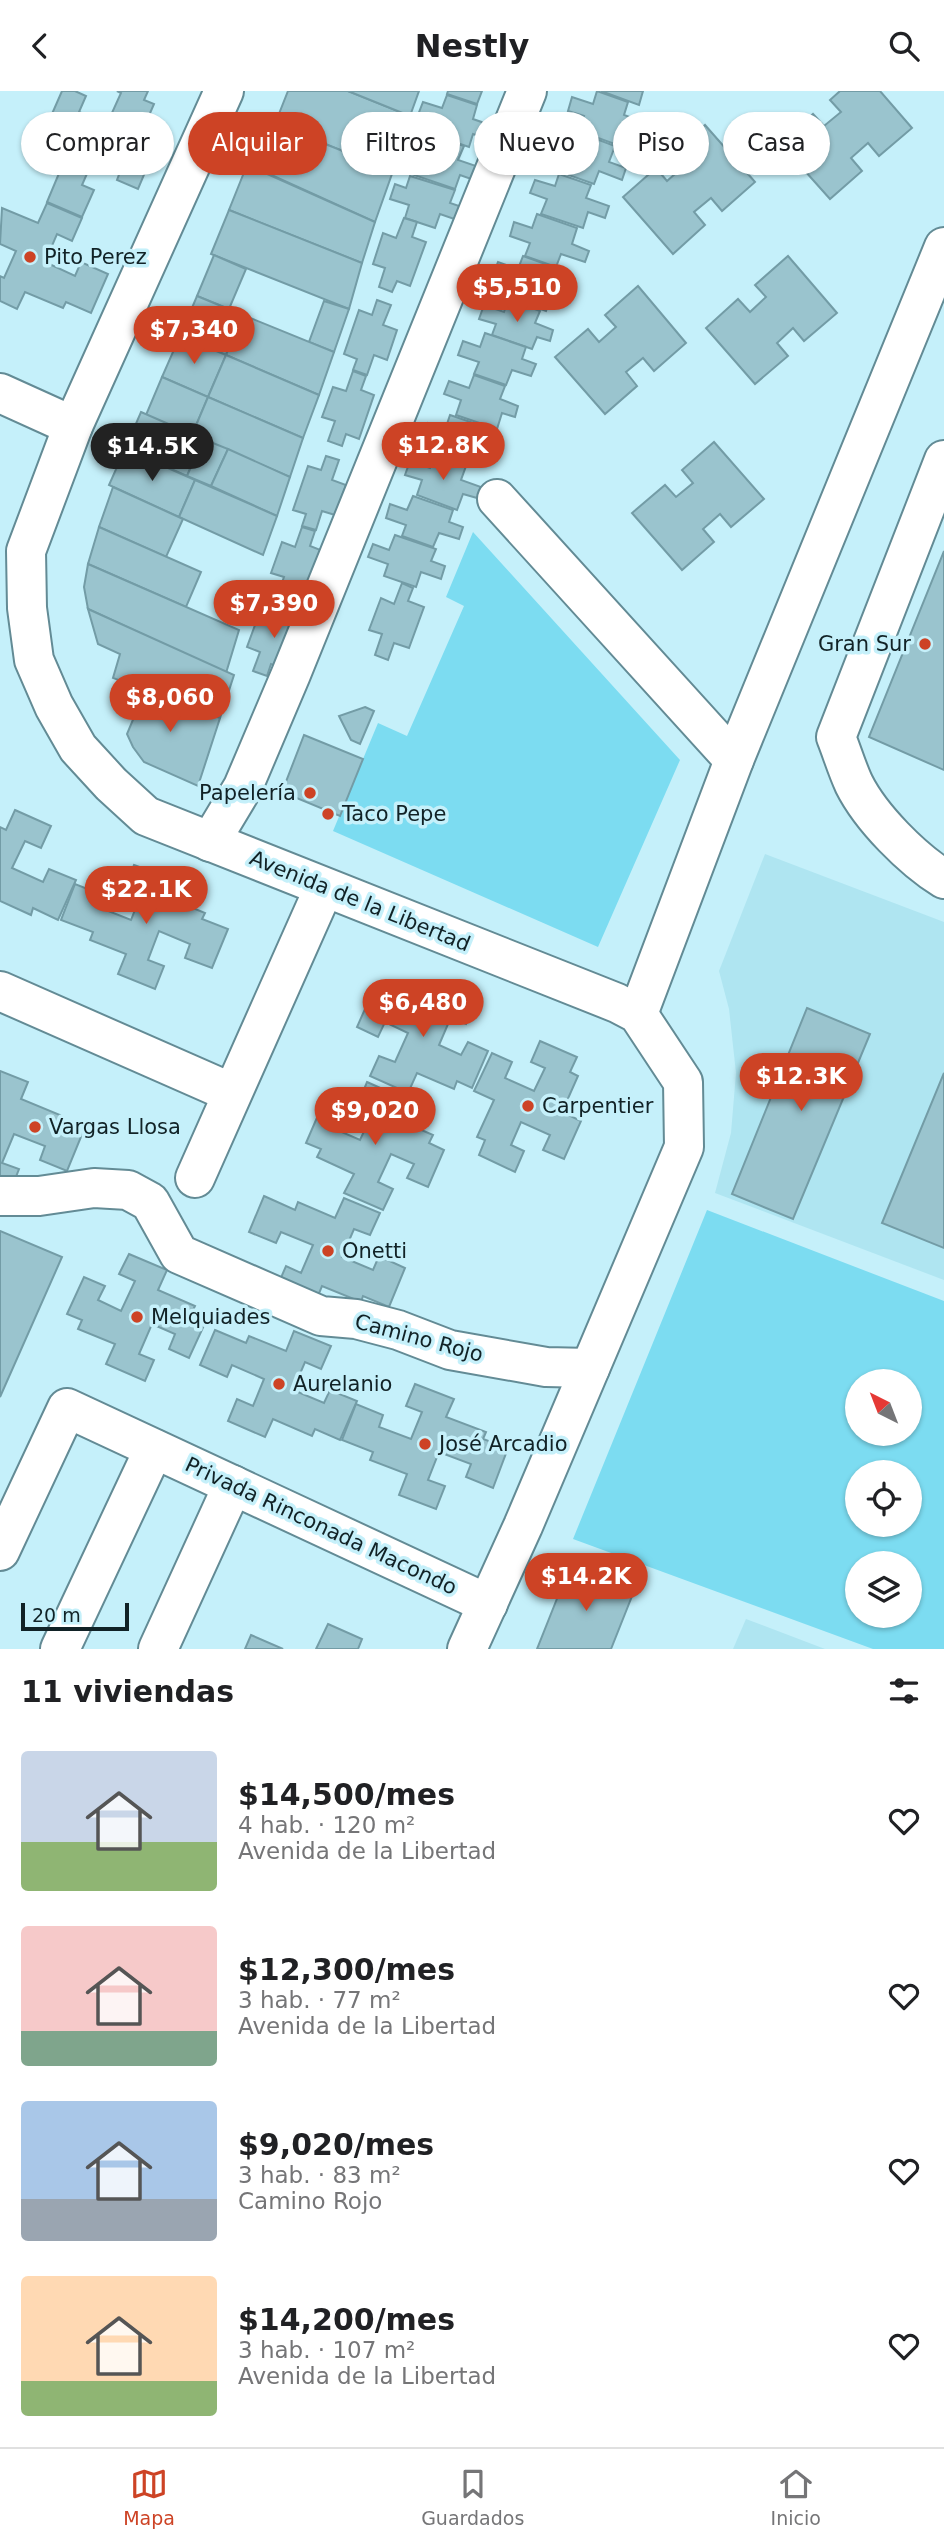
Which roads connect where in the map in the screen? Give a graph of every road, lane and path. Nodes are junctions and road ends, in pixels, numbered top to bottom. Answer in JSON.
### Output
{"nodes":[{"id":1,"x":224,"y":91,"type":"edge"},
{"id":2,"x":527,"y":91,"type":"edge"},
{"id":3,"x":944,"y":247,"type":"edge"},
{"id":4,"x":0,"y":393,"type":"edge"},
{"id":5,"x":73,"y":426,"type":"junction"},
{"id":6,"x":944,"y":460,"type":"edge"},
{"id":7,"x":497,"y":499,"type":"dead end"},
{"id":8,"x":734,"y":760,"type":"junction"},
{"id":9,"x":210,"y":842,"type":"junction"},
{"id":10,"x":944,"y":879,"type":"edge"},
{"id":11,"x":324,"y":888,"type":"junction"},
{"id":12,"x":0,"y":991,"type":"edge"},
{"id":13,"x":638,"y":1014,"type":"junction"},
{"id":14,"x":232,"y":1093,"type":"junction"},
{"id":15,"x":195,"y":1178,"type":"dead end"},
{"id":16,"x":0,"y":1195,"type":"edge"},
{"id":17,"x":590,"y":1368,"type":"junction"},
{"id":18,"x":154,"y":1449,"type":"junction"},
{"id":19,"x":233,"y":1485,"type":"junction"},
{"id":20,"x":0,"y":1551,"type":"edge"},
{"id":21,"x":488,"y":1604,"type":"junction"},
{"id":22,"x":60,"y":1649,"type":"edge"},
{"id":23,"x":158,"y":1649,"type":"edge"},
{"id":24,"x":467,"y":1649,"type":"edge"}],
"edges":[{"from":1,"to":5,"type":"street","name":"Avenida de la Libertad"},
{"from":2,"to":9,"type":"street"},
{"from":3,"to":8,"type":"street"},
{"from":4,"to":5,"type":"street"},
{"from":5,"to":9,"type":"street","name":"Avenida de la Libertad"},
{"from":6,"to":10,"type":"street"},
{"from":7,"to":8,"type":"street"},
{"from":8,"to":13,"type":"street"},
{"from":9,"to":11,"type":"street","name":"Avenida de la Libertad"},
{"from":11,"to":13,"type":"street","name":"Avenida de la Libertad"},
{"from":11,"to":14,"type":"street"},
{"from":12,"to":14,"type":"street"},
{"from":13,"to":17,"type":"street"},
{"from":14,"to":15,"type":"street"},
{"from":16,"to":17,"type":"street","name":"Camino Rojo"},
{"from":17,"to":21,"type":"street"},
{"from":18,"to":19,"type":"street","name":"Privada Rinconada Macondo"},
{"from":18,"to":20,"type":"street","name":"Privada Rinconada Macondo"},
{"from":18,"to":22,"type":"street"},
{"from":19,"to":21,"type":"street","name":"Privada Rinconada Macondo"},
{"from":19,"to":23,"type":"street"},
{"from":21,"to":24,"type":"street"}]}
